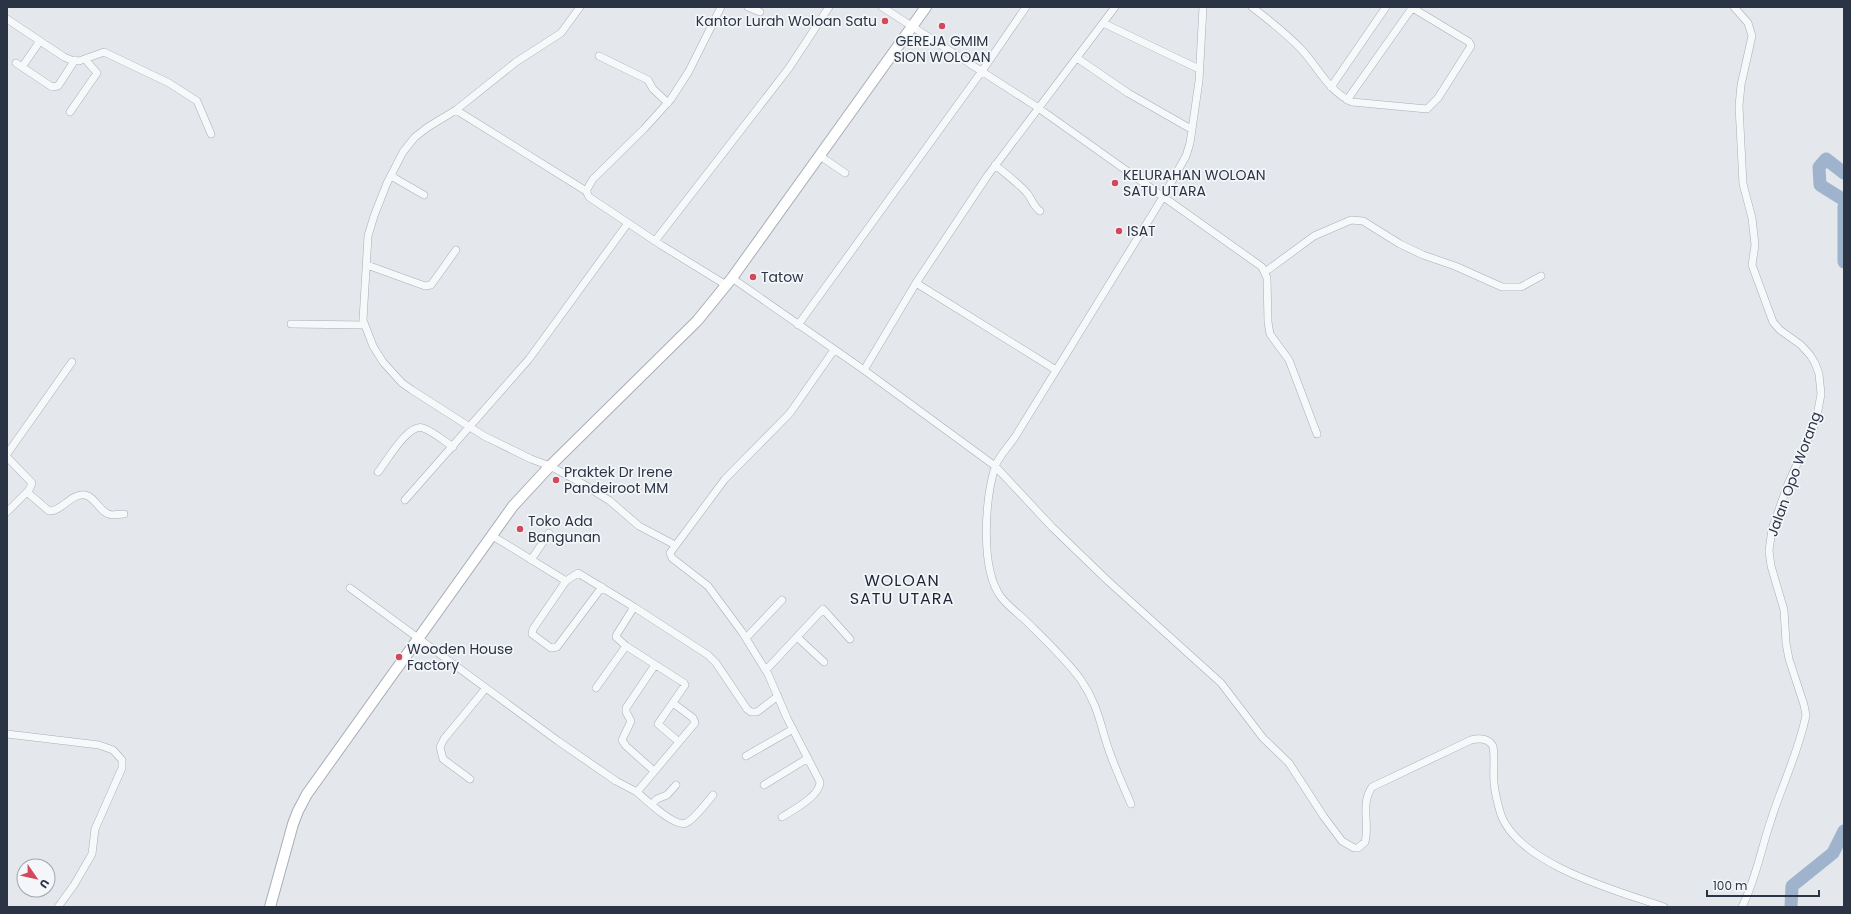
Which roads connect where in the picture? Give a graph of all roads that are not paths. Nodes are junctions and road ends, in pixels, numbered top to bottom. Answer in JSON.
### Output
{"nodes":[{"id":1,"x":580,"y":7,"type":"edge"},
{"id":2,"x":721,"y":7,"type":"edge"},
{"id":3,"x":748,"y":7,"type":"edge"},
{"id":4,"x":829,"y":7,"type":"edge"},
{"id":5,"x":882,"y":7,"type":"edge"},
{"id":6,"x":926,"y":7,"type":"edge"},
{"id":7,"x":1026,"y":7,"type":"edge"},
{"id":8,"x":1115,"y":7,"type":"edge"},
{"id":9,"x":1203,"y":7,"type":"edge"},
{"id":10,"x":1252,"y":7,"type":"edge"},
{"id":11,"x":1386,"y":7,"type":"edge"},
{"id":12,"x":1412,"y":7,"type":"edge"},
{"id":13,"x":1734,"y":7,"type":"edge"},
{"id":14,"x":760,"y":12,"type":"dead end"},
{"id":15,"x":7,"y":19,"type":"edge"},
{"id":16,"x":1103,"y":23,"type":"junction"},
{"id":17,"x":913,"y":26,"type":"junction"},
{"id":18,"x":40,"y":41,"type":"junction"},
{"id":19,"x":599,"y":56,"type":"dead end"},
{"id":20,"x":1077,"y":58,"type":"junction"},
{"id":21,"x":86,"y":59,"type":"junction"},
{"id":22,"x":75,"y":60,"type":"junction"},
{"id":23,"x":1200,"y":69,"type":"junction"},
{"id":24,"x":982,"y":71,"type":"junction"},
{"id":25,"x":1331,"y":87,"type":"junction"},
{"id":26,"x":1347,"y":100,"type":"junction"},
{"id":27,"x":668,"y":103,"type":"junction"},
{"id":28,"x":1037,"y":107,"type":"junction"},
{"id":29,"x":456,"y":110,"type":"junction"},
{"id":30,"x":70,"y":112,"type":"dead end"},
{"id":31,"x":1191,"y":129,"type":"junction"},
{"id":32,"x":210,"y":134,"type":"dead end"},
{"id":33,"x":820,"y":156,"type":"junction"},
{"id":34,"x":995,"y":165,"type":"junction"},
{"id":35,"x":845,"y":173,"type":"dead end"},
{"id":36,"x":391,"y":176,"type":"junction"},
{"id":37,"x":586,"y":191,"type":"junction"},
{"id":38,"x":424,"y":195,"type":"dead end"},
{"id":39,"x":1163,"y":197,"type":"junction"},
{"id":40,"x":1040,"y":211,"type":"dead end"},
{"id":41,"x":628,"y":223,"type":"junction"},
{"id":42,"x":655,"y":241,"type":"junction"},
{"id":43,"x":456,"y":250,"type":"dead end"},
{"id":44,"x":367,"y":266,"type":"junction"},
{"id":45,"x":1265,"y":272,"type":"junction"},
{"id":46,"x":1541,"y":276,"type":"dead end"},
{"id":47,"x":729,"y":281,"type":"junction"},
{"id":48,"x":916,"y":283,"type":"junction"},
{"id":49,"x":291,"y":324,"type":"dead end"},
{"id":50,"x":365,"y":325,"type":"junction"},
{"id":51,"x":798,"y":325,"type":"junction"},
{"id":52,"x":834,"y":350,"type":"junction"},
{"id":53,"x":72,"y":362,"type":"dead end"},
{"id":54,"x":864,"y":370,"type":"junction"},
{"id":55,"x":1056,"y":370,"type":"junction"},
{"id":56,"x":471,"y":427,"type":"junction"},
{"id":57,"x":1317,"y":434,"type":"dead end"},
{"id":58,"x":453,"y":447,"type":"junction"},
{"id":59,"x":7,"y":456,"type":"edge"},
{"id":60,"x":550,"y":466,"type":"junction"},
{"id":61,"x":995,"y":466,"type":"junction"},
{"id":62,"x":378,"y":472,"type":"dead end"},
{"id":63,"x":27,"y":492,"type":"junction"},
{"id":64,"x":405,"y":500,"type":"dead end"},
{"id":65,"x":7,"y":512,"type":"edge"},
{"id":66,"x":124,"y":514,"type":"dead end"},
{"id":67,"x":549,"y":533,"type":"dead end"},
{"id":68,"x":491,"y":535,"type":"junction"},
{"id":69,"x":675,"y":545,"type":"junction"},
{"id":70,"x":531,"y":560,"type":"junction"},
{"id":71,"x":566,"y":581,"type":"junction"},
{"id":72,"x":602,"y":587,"type":"junction"},
{"id":73,"x":350,"y":588,"type":"dead end"},
{"id":74,"x":782,"y":600,"type":"dead end"},
{"id":75,"x":634,"y":607,"type":"junction"},
{"id":76,"x":797,"y":637,"type":"junction"},
{"id":77,"x":746,"y":638,"type":"junction"},
{"id":78,"x":419,"y":639,"type":"junction"},
{"id":79,"x":850,"y":639,"type":"dead end"},
{"id":80,"x":626,"y":646,"type":"junction"},
{"id":81,"x":824,"y":662,"type":"dead end"},
{"id":82,"x":655,"y":665,"type":"junction"},
{"id":83,"x":766,"y":670,"type":"junction"},
{"id":84,"x":486,"y":688,"type":"junction"},
{"id":85,"x":596,"y":688,"type":"dead end"},
{"id":86,"x":778,"y":696,"type":"junction"},
{"id":87,"x":672,"y":703,"type":"junction"},
{"id":88,"x":793,"y":729,"type":"junction"},
{"id":89,"x":7,"y":734,"type":"edge"},
{"id":90,"x":679,"y":742,"type":"junction"},
{"id":91,"x":746,"y":756,"type":"dead end"},
{"id":92,"x":808,"y":758,"type":"junction"},
{"id":93,"x":654,"y":771,"type":"junction"},
{"id":94,"x":470,"y":779,"type":"dead end"},
{"id":95,"x":764,"y":784,"type":"dead end"},
{"id":96,"x":676,"y":785,"type":"dead end"},
{"id":97,"x":636,"y":792,"type":"junction"},
{"id":98,"x":712,"y":795,"type":"dead end"},
{"id":99,"x":652,"y":804,"type":"junction"},
{"id":100,"x":1131,"y":804,"type":"dead end"},
{"id":101,"x":782,"y":818,"type":"dead end"},
{"id":102,"x":58,"y":907,"type":"edge"},
{"id":103,"x":270,"y":907,"type":"edge"},
{"id":104,"x":1664,"y":907,"type":"edge"},
{"id":105,"x":1742,"y":907,"type":"edge"}],
"edges":[{"from":1,"to":29,"type":"street"},
{"from":2,"to":27,"type":"street"},
{"from":3,"to":14,"type":"street"},
{"from":4,"to":42,"type":"street"},
{"from":5,"to":17,"type":"street"},
{"from":6,"to":17,"type":"main road"},
{"from":7,"to":24,"type":"street"},
{"from":8,"to":16,"type":"street"},
{"from":9,"to":23,"type":"street"},
{"from":10,"to":25,"type":"street"},
{"from":11,"to":25,"type":"street"},
{"from":12,"to":26,"type":"street"},
{"from":12,"to":26,"type":"street"},
{"from":13,"to":105,"type":"street","name":"Jalan Opo Worang"},
{"from":15,"to":18,"type":"street"},
{"from":16,"to":20,"type":"street"},
{"from":16,"to":23,"type":"street"},
{"from":17,"to":24,"type":"street"},
{"from":17,"to":33,"type":"main road"},
{"from":18,"to":22,"type":"street"},
{"from":18,"to":22,"type":"street"},
{"from":19,"to":27,"type":"street"},
{"from":20,"to":28,"type":"street"},
{"from":20,"to":31,"type":"street"},
{"from":21,"to":22,"type":"street"},
{"from":21,"to":30,"type":"street"},
{"from":21,"to":32,"type":"street"},
{"from":23,"to":31,"type":"street"},
{"from":24,"to":28,"type":"street"},
{"from":24,"to":51,"type":"street"},
{"from":25,"to":26,"type":"street"},
{"from":27,"to":37,"type":"street"},
{"from":28,"to":34,"type":"street"},
{"from":28,"to":39,"type":"street"},
{"from":29,"to":36,"type":"street"},
{"from":29,"to":37,"type":"street"},
{"from":31,"to":39,"type":"street"},
{"from":33,"to":35,"type":"street"},
{"from":33,"to":47,"type":"main road"},
{"from":34,"to":40,"type":"street"},
{"from":34,"to":48,"type":"street"},
{"from":36,"to":38,"type":"street"},
{"from":36,"to":44,"type":"street"},
{"from":37,"to":41,"type":"street"},
{"from":39,"to":45,"type":"street"},
{"from":39,"to":55,"type":"street"},
{"from":41,"to":42,"type":"street"},
{"from":41,"to":56,"type":"street"},
{"from":42,"to":47,"type":"street"},
{"from":43,"to":44,"type":"street"},
{"from":44,"to":50,"type":"street"},
{"from":45,"to":46,"type":"street"},
{"from":45,"to":57,"type":"street"},
{"from":47,"to":51,"type":"street"},
{"from":47,"to":60,"type":"main road"},
{"from":48,"to":54,"type":"street"},
{"from":48,"to":55,"type":"street"},
{"from":49,"to":50,"type":"street"},
{"from":50,"to":56,"type":"street"},
{"from":51,"to":52,"type":"street"},
{"from":52,"to":54,"type":"street"},
{"from":52,"to":69,"type":"street"},
{"from":53,"to":59,"type":"street"},
{"from":54,"to":61,"type":"street"},
{"from":55,"to":61,"type":"street"},
{"from":56,"to":58,"type":"street"},
{"from":56,"to":60,"type":"street"},
{"from":58,"to":62,"type":"street"},
{"from":58,"to":64,"type":"street"},
{"from":59,"to":63,"type":"street"},
{"from":60,"to":68,"type":"main road"},
{"from":60,"to":69,"type":"street"},
{"from":61,"to":100,"type":"street"},
{"from":61,"to":104,"type":"street"},
{"from":63,"to":65,"type":"street"},
{"from":63,"to":66,"type":"street"},
{"from":67,"to":70,"type":"street"},
{"from":68,"to":70,"type":"street"},
{"from":68,"to":78,"type":"main road"},
{"from":69,"to":77,"type":"street"},
{"from":70,"to":71,"type":"street"},
{"from":71,"to":72,"type":"street"},
{"from":71,"to":72,"type":"street"},
{"from":72,"to":75,"type":"street"},
{"from":73,"to":78,"type":"street"},
{"from":74,"to":77,"type":"street"},
{"from":75,"to":80,"type":"street"},
{"from":75,"to":86,"type":"street"},
{"from":76,"to":79,"type":"street"},
{"from":76,"to":81,"type":"street"},
{"from":76,"to":83,"type":"street"},
{"from":77,"to":83,"type":"street"},
{"from":78,"to":84,"type":"street"},
{"from":78,"to":103,"type":"main road"},
{"from":80,"to":82,"type":"street"},
{"from":80,"to":85,"type":"street"},
{"from":82,"to":87,"type":"street"},
{"from":82,"to":93,"type":"street"},
{"from":83,"to":86,"type":"street"},
{"from":84,"to":94,"type":"street"},
{"from":84,"to":97,"type":"street"},
{"from":86,"to":88,"type":"street"},
{"from":87,"to":90,"type":"street"},
{"from":87,"to":90,"type":"street"},
{"from":88,"to":91,"type":"street"},
{"from":88,"to":92,"type":"street"},
{"from":89,"to":102,"type":"street"},
{"from":90,"to":93,"type":"street"},
{"from":92,"to":95,"type":"street"},
{"from":92,"to":101,"type":"street"},
{"from":93,"to":97,"type":"street"},
{"from":96,"to":99,"type":"street"},
{"from":97,"to":99,"type":"street"},
{"from":98,"to":99,"type":"street"}]}
